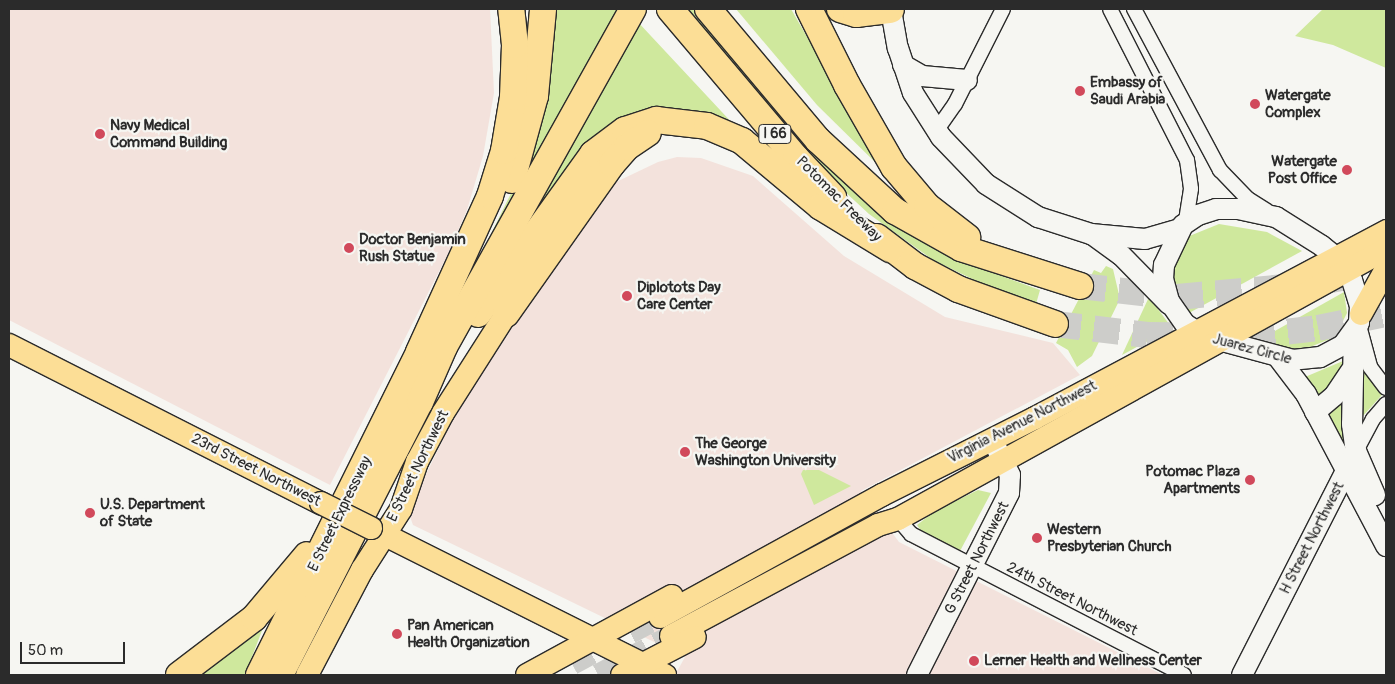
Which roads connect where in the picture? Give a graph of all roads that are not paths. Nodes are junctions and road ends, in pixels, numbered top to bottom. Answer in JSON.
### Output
{"nodes":[{"id":1,"x":511,"y":9,"type":"edge"},
{"id":2,"x":543,"y":9,"type":"edge"},
{"id":3,"x":670,"y":9,"type":"edge"},
{"id":4,"x":708,"y":9,"type":"edge"},
{"id":5,"x":799,"y":9,"type":"edge"},
{"id":6,"x":809,"y":9,"type":"edge"},
{"id":7,"x":840,"y":9,"type":"edge"},
{"id":8,"x":1003,"y":9,"type":"edge"},
{"id":9,"x":1110,"y":9,"type":"edge"},
{"id":10,"x":1134,"y":9,"type":"edge"},
{"id":11,"x":890,"y":10,"type":"edge"},
{"id":12,"x":632,"y":12,"type":"edge"},
{"id":13,"x":903,"y":65,"type":"junction"},
{"id":14,"x":967,"y":80,"type":"junction"},
{"id":15,"x":847,"y":85,"type":"junction"},
{"id":16,"x":691,"y":124,"type":"junction"},
{"id":17,"x":936,"y":131,"type":"junction"},
{"id":18,"x":1276,"y":216,"type":"junction"},
{"id":19,"x":1183,"y":225,"type":"junction"},
{"id":20,"x":1386,"y":231,"type":"edge"},
{"id":21,"x":1091,"y":234,"type":"junction"},
{"id":22,"x":890,"y":249,"type":"junction"},
{"id":23,"x":1386,"y":249,"type":"edge"},
{"id":24,"x":1341,"y":263,"type":"junction"},
{"id":25,"x":1015,"y":265,"type":"junction"},
{"id":26,"x":1386,"y":269,"type":"edge"},
{"id":27,"x":1080,"y":286,"type":"tunnel mouth"},
{"id":28,"x":1172,"y":307,"type":"junction"},
{"id":29,"x":506,"y":314,"type":"joint"},
{"id":30,"x":1358,"y":323,"type":"junction"},
{"id":31,"x":1055,"y":324,"type":"tunnel mouth"},
{"id":32,"x":1196,"y":332,"type":"junction"},
{"id":33,"x":1220,"y":340,"type":"junction"},
{"id":34,"x":9,"y":345,"type":"edge"},
{"id":35,"x":420,"y":352,"type":"junction"},
{"id":36,"x":1276,"y":356,"type":"junction"},
{"id":37,"x":1351,"y":371,"type":"junction"},
{"id":38,"x":1386,"y":388,"type":"edge"},
{"id":39,"x":420,"y":402,"type":"junction"},
{"id":40,"x":1386,"y":404,"type":"edge"},
{"id":41,"x":1315,"y":412,"type":"junction"},
{"id":42,"x":992,"y":438,"type":"junction"},
{"id":43,"x":1356,"y":451,"type":"junction"},
{"id":44,"x":1003,"y":460,"type":"junction"},
{"id":45,"x":1346,"y":470,"type":"junction"},
{"id":46,"x":328,"y":512,"type":"junction"},
{"id":47,"x":1386,"y":517,"type":"edge"},
{"id":48,"x":898,"y":519,"type":"junction"},
{"id":49,"x":377,"y":531,"type":"junction"},
{"id":50,"x":1386,"y":546,"type":"edge"},
{"id":51,"x":972,"y":566,"type":"junction"},
{"id":52,"x":666,"y":626,"type":"junction"},
{"id":53,"x":594,"y":639,"type":"junction"},
{"id":54,"x":572,"y":664,"type":"tunnel mouth"},
{"id":55,"x":657,"y":672,"type":"edge"},
{"id":56,"x":179,"y":675,"type":"edge"},
{"id":57,"x":259,"y":675,"type":"edge"},
{"id":58,"x":280,"y":675,"type":"edge"},
{"id":59,"x":307,"y":675,"type":"edge"},
{"id":60,"x":528,"y":675,"type":"edge"},
{"id":61,"x":551,"y":675,"type":"edge"},
{"id":62,"x":622,"y":675,"type":"edge"},
{"id":63,"x":917,"y":675,"type":"edge"},
{"id":64,"x":1184,"y":675,"type":"edge"},
{"id":65,"x":1242,"y":675,"type":"edge"}],
"edges":[{"from":1,"to":35,"type":"highway"},
{"from":2,"to":35,"type":"highway"},
{"from":3,"to":22,"type":"highway","name":"Potomac Freeway","number":"I 66"},
{"from":4,"to":25,"type":"highway","name":"Potomac Freeway"},
{"from":5,"to":15,"type":"highway"},
{"from":6,"to":15,"type":"highway"},
{"from":7,"to":11,"type":"highway"},
{"from":8,"to":14,"type":"street"},
{"from":9,"to":19,"type":"street"},
{"from":10,"to":18,"type":"street"},
{"from":11,"to":13,"type":"street"},
{"from":12,"to":39,"type":"highway"},
{"from":13,"to":14,"type":"street"},
{"from":13,"to":17,"type":"street"},
{"from":14,"to":17,"type":"street"},
{"from":15,"to":25,"type":"highway"},
{"from":16,"to":22,"type":"highway"},
{"from":16,"to":29,"type":"highway"},
{"from":16,"to":39,"type":"highway"},
{"from":17,"to":21,"type":"street"},
{"from":18,"to":19,"type":"street"},
{"from":18,"to":24,"type":"street"},
{"from":19,"to":21,"type":"street"},
{"from":19,"to":28,"type":"street","name":"Juarez Circle"},
{"from":20,"to":24,"type":"main road","name":"Virginia Avenue Northwest"},
{"from":21,"to":28,"type":"street"},
{"from":22,"to":31,"type":"highway","name":"Potomac Freeway","number":"I 66"},
{"from":23,"to":24,"type":"main road","name":"Virginia Avenue Northwest"},
{"from":24,"to":30,"type":"street"},
{"from":24,"to":32,"type":"main road","name":"Virginia Avenue Northwest"},
{"from":24,"to":33,"type":"main road","name":"Virginia Avenue Northwest"},
{"from":25,"to":27,"type":"highway","name":"Potomac Freeway"},
{"from":26,"to":30,"type":"main road"},
{"from":28,"to":32,"type":"street","name":"Juarez Circle"},
{"from":29,"to":49,"type":"main road","name":"E Street Northwest"},
{"from":30,"to":36,"type":"street","name":"Juarez Circle"},
{"from":30,"to":37,"type":"street"},
{"from":30,"to":38,"type":"street"},
{"from":32,"to":33,"type":"street","name":"Juarez Circle"},
{"from":32,"to":42,"type":"main road","name":"Virginia Avenue Northwest"},
{"from":33,"to":36,"type":"street","name":"Juarez Circle"},
{"from":33,"to":44,"type":"main road","name":"Virginia Avenue Northwest"},
{"from":34,"to":46,"type":"main road","name":"23rd Street Northwest"},
{"from":35,"to":46,"type":"highway","name":"E Street Expressway"},
{"from":36,"to":41,"type":"street"},
{"from":37,"to":41,"type":"street"},
{"from":37,"to":43,"type":"street"},
{"from":39,"to":58,"type":"highway","name":"E Street Expressway"},
{"from":40,"to":43,"type":"street","name":"H Street Northwest"},
{"from":41,"to":45,"type":"street"},
{"from":42,"to":44,"type":"street","name":"G Street Northwest"},
{"from":42,"to":52,"type":"main road","name":"Virginia Avenue Northwest"},
{"from":43,"to":45,"type":"street","name":"H Street Northwest"},
{"from":43,"to":47,"type":"street"},
{"from":44,"to":48,"type":"main road","name":"Virginia Avenue Northwest"},
{"from":44,"to":51,"type":"street","name":"G Street Northwest"},
{"from":45,"to":50,"type":"street"},
{"from":45,"to":65,"type":"street","name":"H Street Northwest"},
{"from":46,"to":49,"type":"main road","name":"23rd Street Northwest","bridge":true},
{"from":46,"to":56,"type":"highway"},
{"from":46,"to":57,"type":"highway","name":"E Street Expressway"},
{"from":48,"to":51,"type":"street","name":"24th Street Northwest"},
{"from":48,"to":52,"type":"main road","name":"Virginia Avenue Northwest"},
{"from":49,"to":53,"type":"main road","name":"23rd Street Northwest"},
{"from":49,"to":59,"type":"main road","name":"E Street Northwest"},
{"from":51,"to":63,"type":"street","name":"G Street Northwest"},
{"from":51,"to":64,"type":"street","name":"24th Street Northwest"},
{"from":52,"to":53,"type":"main road"},
{"from":52,"to":55,"type":"main road"},
{"from":53,"to":55,"type":"main road","name":"23rd Street Northwest"},
{"from":53,"to":60,"type":"main road"},
{"from":54,"to":61,"type":"main road"},
{"from":55,"to":62,"type":"main road"}]}
